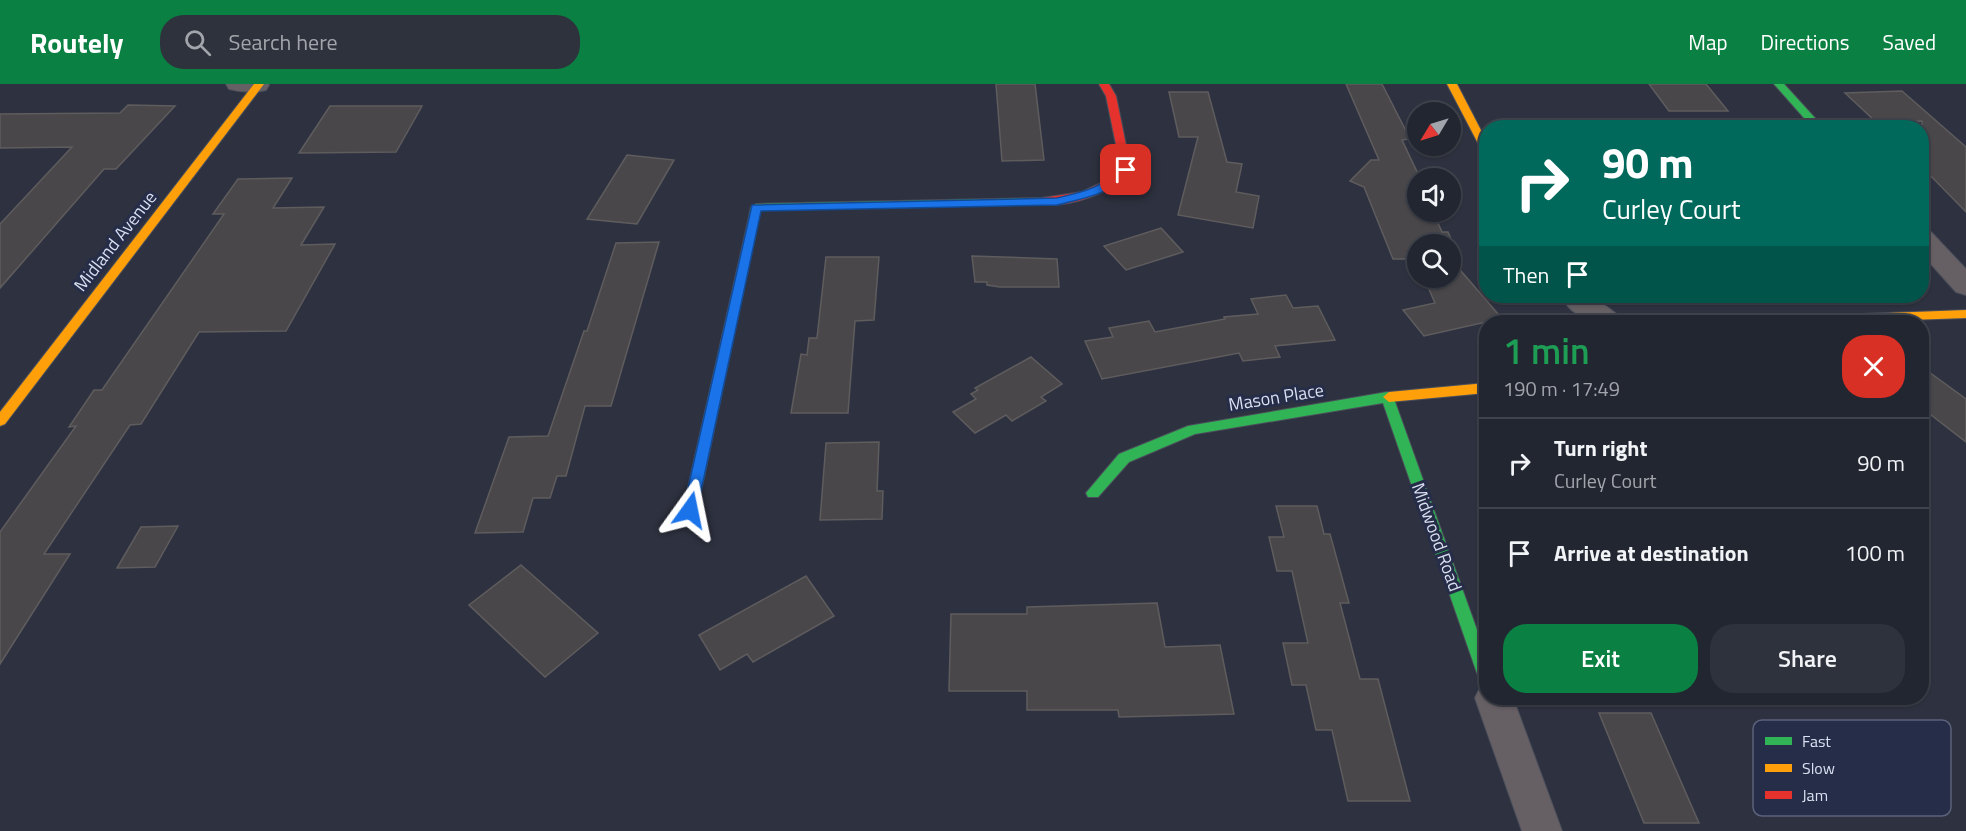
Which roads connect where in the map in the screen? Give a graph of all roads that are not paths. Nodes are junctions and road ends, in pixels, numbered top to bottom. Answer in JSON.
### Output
{"nodes":[{"id":1,"x":251,"y":84,"type":"edge"},
{"id":2,"x":1104,"y":84,"type":"edge"},
{"id":3,"x":1452,"y":84,"type":"edge"},
{"id":4,"x":1779,"y":84,"type":"edge"},
{"id":5,"x":1812,"y":120,"type":"edge"},
{"id":6,"x":1479,"y":136,"type":"edge"},
{"id":7,"x":1929,"y":246,"type":"edge"},
{"id":8,"x":1966,"y":286,"type":"edge"},
{"id":9,"x":1583,"y":303,"type":"edge"},
{"id":10,"x":1966,"y":314,"type":"edge"},
{"id":11,"x":1599,"y":315,"type":"edge"},
{"id":12,"x":1928,"y":315,"type":"edge"},
{"id":13,"x":1479,"y":389,"type":"edge"},
{"id":14,"x":1387,"y":397,"type":"junction"},
{"id":15,"x":0,"y":421,"type":"edge"},
{"id":16,"x":1093,"y":493,"type":"dead end"},
{"id":17,"x":690,"y":510,"type":"dead end"},
{"id":18,"x":1479,"y":656,"type":"edge"},
{"id":19,"x":1497,"y":705,"type":"edge"},
{"id":20,"x":1542,"y":831,"type":"edge"}],
"edges":[{"from":1,"to":15,"type":"street","name":"Midland Avenue"},
{"from":2,"to":17,"type":"street"},
{"from":3,"to":6,"type":"street"},
{"from":4,"to":5,"type":"street"},
{"from":7,"to":8,"type":"street"},
{"from":9,"to":11,"type":"street"},
{"from":10,"to":12,"type":"street"},
{"from":13,"to":14,"type":"street","name":"Mason Place"},
{"from":14,"to":16,"type":"street","name":"Mason Place"},
{"from":14,"to":18,"type":"street","name":"Midwood Road"},
{"from":19,"to":20,"type":"street"}]}
